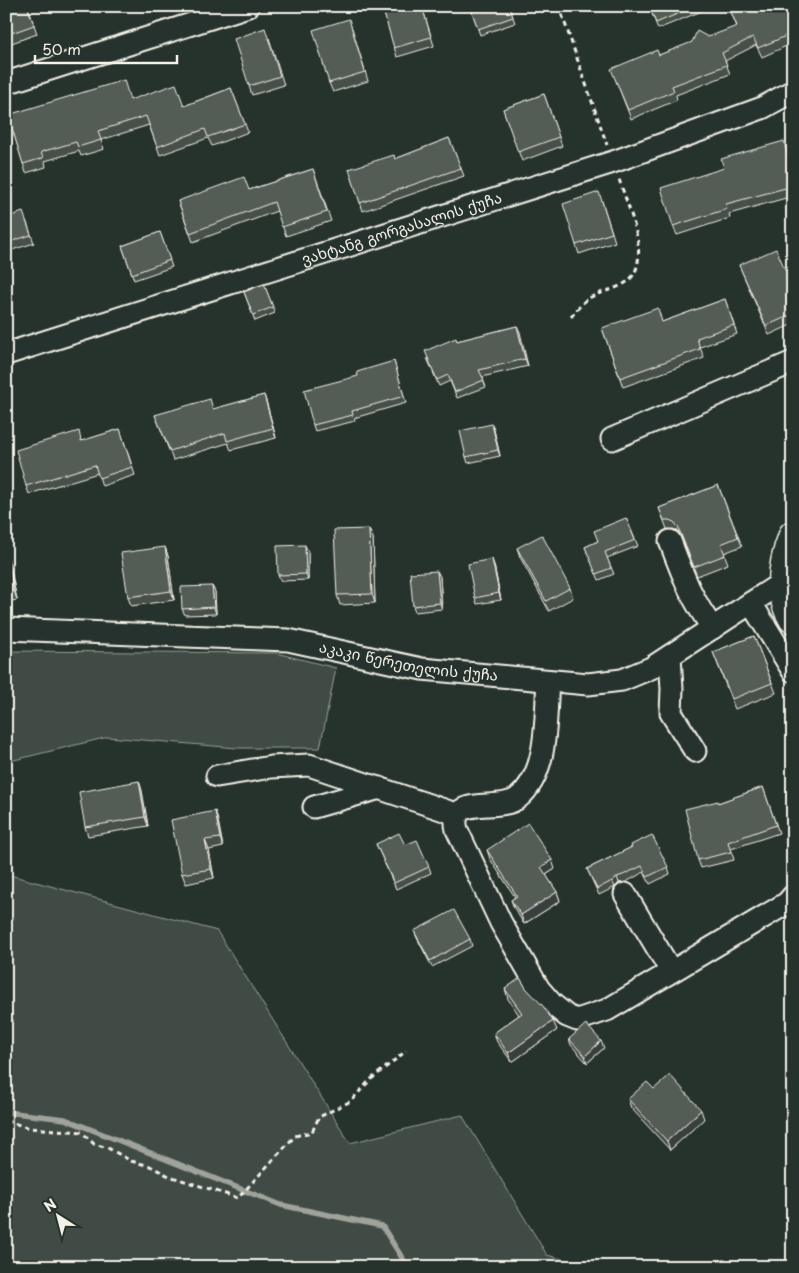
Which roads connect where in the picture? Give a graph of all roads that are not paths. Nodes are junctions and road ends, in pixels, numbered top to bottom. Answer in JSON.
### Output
{"nodes":[{"id":1,"x":248,"y":6,"type":"edge"},
{"id":2,"x":6,"y":83,"type":"edge"},
{"id":3,"x":793,"y":91,"type":"edge"},
{"id":4,"x":6,"y":354,"type":"edge"},
{"id":5,"x":793,"y":362,"type":"edge"},
{"id":6,"x":612,"y":439,"type":"dead end"},
{"id":7,"x":793,"y":535,"type":"edge"},
{"id":8,"x":670,"y":541,"type":"dead end"},
{"id":9,"x":783,"y":582,"type":"junction"},
{"id":10,"x":751,"y":603,"type":"junction"},
{"id":11,"x":793,"y":619,"type":"edge"},
{"id":12,"x":713,"y":628,"type":"junction"},
{"id":13,"x":6,"y":630,"type":"edge"},
{"id":14,"x":670,"y":656,"type":"junction"},
{"id":15,"x":793,"y":671,"type":"edge"},
{"id":16,"x":548,"y":681,"type":"junction"},
{"id":17,"x":695,"y":751,"type":"dead end"},
{"id":18,"x":217,"y":776,"type":"dead end"},
{"id":19,"x":380,"y":788,"type":"junction"},
{"id":20,"x":314,"y":806,"type":"dead end"},
{"id":21,"x":456,"y":814,"type":"junction"},
{"id":22,"x":625,"y":894,"type":"dead end"},
{"id":23,"x":793,"y":896,"type":"edge"},
{"id":24,"x":672,"y":971,"type":"junction"}],
"edges":[{"from":1,"to":2,"type":"street"},
{"from":3,"to":4,"type":"street","name":"ვახტანგ გორგასალის ქუჩა"},
{"from":5,"to":6,"type":"street"},
{"from":7,"to":9,"type":"main road"},
{"from":8,"to":12,"type":"street"},
{"from":9,"to":10,"type":"street","name":"აკაკი წერეთელის ქუჩა"},
{"from":9,"to":11,"type":"main road"},
{"from":10,"to":12,"type":"street","name":"აკაკი წერეთელის ქუჩა"},
{"from":10,"to":15,"type":"street"},
{"from":12,"to":14,"type":"street","name":"აკაკი წერეთელის ქუჩა"},
{"from":13,"to":16,"type":"street","name":"აკაკი წერეთელის ქუჩა"},
{"from":14,"to":16,"type":"street","name":"აკაკი წერეთელის ქუჩა"},
{"from":14,"to":17,"type":"street"},
{"from":16,"to":21,"type":"street"},
{"from":18,"to":19,"type":"street"},
{"from":19,"to":20,"type":"street"},
{"from":19,"to":21,"type":"street"},
{"from":21,"to":24,"type":"street"},
{"from":22,"to":24,"type":"street"},
{"from":23,"to":24,"type":"street"}]}
